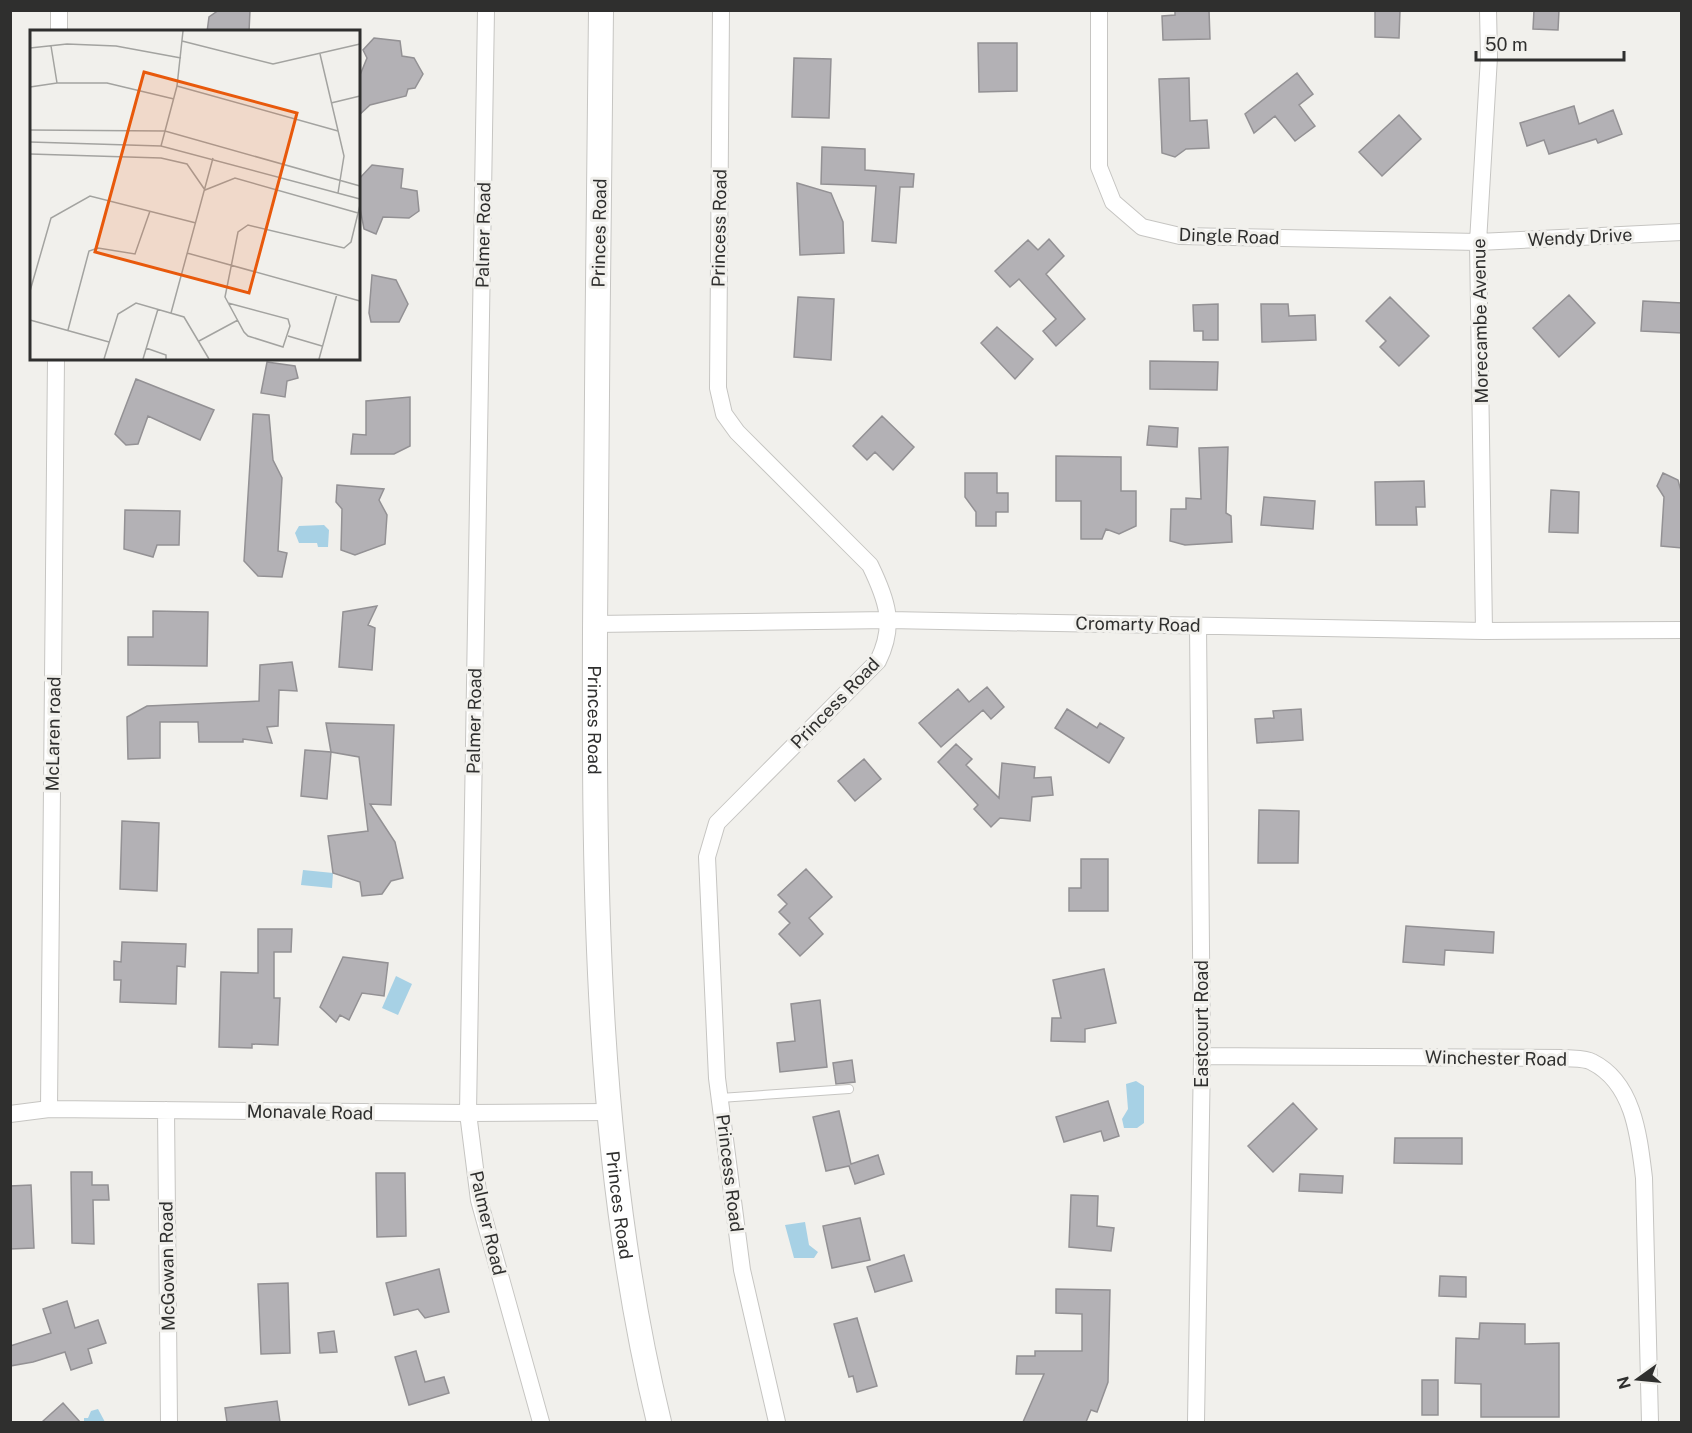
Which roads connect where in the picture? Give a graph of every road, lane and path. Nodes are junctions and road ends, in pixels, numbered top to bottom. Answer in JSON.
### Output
{"nodes":[{"id":1,"x":59,"y":10,"type":"edge"},
{"id":2,"x":486,"y":10,"type":"edge"},
{"id":3,"x":601,"y":10,"type":"edge"},
{"id":4,"x":721,"y":10,"type":"edge"},
{"id":5,"x":1099,"y":10,"type":"edge"},
{"id":6,"x":1488,"y":10,"type":"edge"},
{"id":7,"x":59,"y":30,"type":"edge"},
{"id":8,"x":1682,"y":232,"type":"edge"},
{"id":9,"x":1478,"y":242,"type":"junction"},
{"id":10,"x":56,"y":360,"type":"edge"},
{"id":11,"x":889,"y":620,"type":"junction"},
{"id":12,"x":595,"y":624,"type":"junction"},
{"id":13,"x":1197,"y":625,"type":"junction"},
{"id":14,"x":1682,"y":630,"type":"edge"},
{"id":15,"x":1484,"y":631,"type":"junction"},
{"id":16,"x":1202,"y":1056,"type":"junction"},
{"id":17,"x":849,"y":1089,"type":"dead end"},
{"id":18,"x":720,"y":1098,"type":"junction"},
{"id":19,"x":49,"y":1109,"type":"junction"},
{"id":20,"x":166,"y":1110,"type":"junction"},
{"id":21,"x":609,"y":1112,"type":"junction"},
{"id":22,"x":468,"y":1113,"type":"junction"},
{"id":23,"x":10,"y":1114,"type":"edge"},
{"id":24,"x":169,"y":1422,"type":"edge"},
{"id":25,"x":541,"y":1422,"type":"edge"},
{"id":26,"x":659,"y":1422,"type":"edge"},
{"id":27,"x":777,"y":1422,"type":"edge"},
{"id":28,"x":1196,"y":1422,"type":"edge"},
{"id":29,"x":1650,"y":1422,"type":"edge"}],
"edges":[{"from":1,"to":7,"type":"street"},
{"from":2,"to":22,"type":"street","name":"Palmer Road"},
{"from":3,"to":12,"type":"main road","name":"Princes Road"},
{"from":4,"to":11,"type":"street","name":"Princess Road"},
{"from":5,"to":9,"type":"street","name":"Dingle Road"},
{"from":6,"to":9,"type":"street","name":"Morecambe Avenue"},
{"from":8,"to":9,"type":"street","name":"Wendy Drive"},
{"from":9,"to":15,"type":"street","name":"Morecambe Avenue"},
{"from":10,"to":19,"type":"street","name":"McLaren road"},
{"from":11,"to":12,"type":"street","name":"Cromarty Road"},
{"from":11,"to":13,"type":"street","name":"Cromarty Road"},
{"from":11,"to":18,"type":"street","name":"Princess Road"},
{"from":12,"to":21,"type":"main road","name":"Princes Road"},
{"from":13,"to":15,"type":"street","name":"Cromarty Road"},
{"from":13,"to":16,"type":"street","name":"Eastcourt Road"},
{"from":14,"to":15,"type":"street","name":"Cromarty Road"},
{"from":16,"to":28,"type":"street","name":"Eastcourt Road"},
{"from":16,"to":29,"type":"street","name":"Winchester Road"},
{"from":17,"to":18,"type":"lane"},
{"from":18,"to":27,"type":"street","name":"Princess Road"},
{"from":19,"to":20,"type":"street","name":"Monavale Road"},
{"from":19,"to":23,"type":"street","name":"Monavale Road"},
{"from":20,"to":22,"type":"street","name":"Monavale Road"},
{"from":20,"to":24,"type":"street","name":"McGowan Road"},
{"from":21,"to":22,"type":"street","name":"Monavale Road"},
{"from":21,"to":26,"type":"main road","name":"Princes Road"},
{"from":22,"to":25,"type":"street","name":"Palmer Road"}]}
